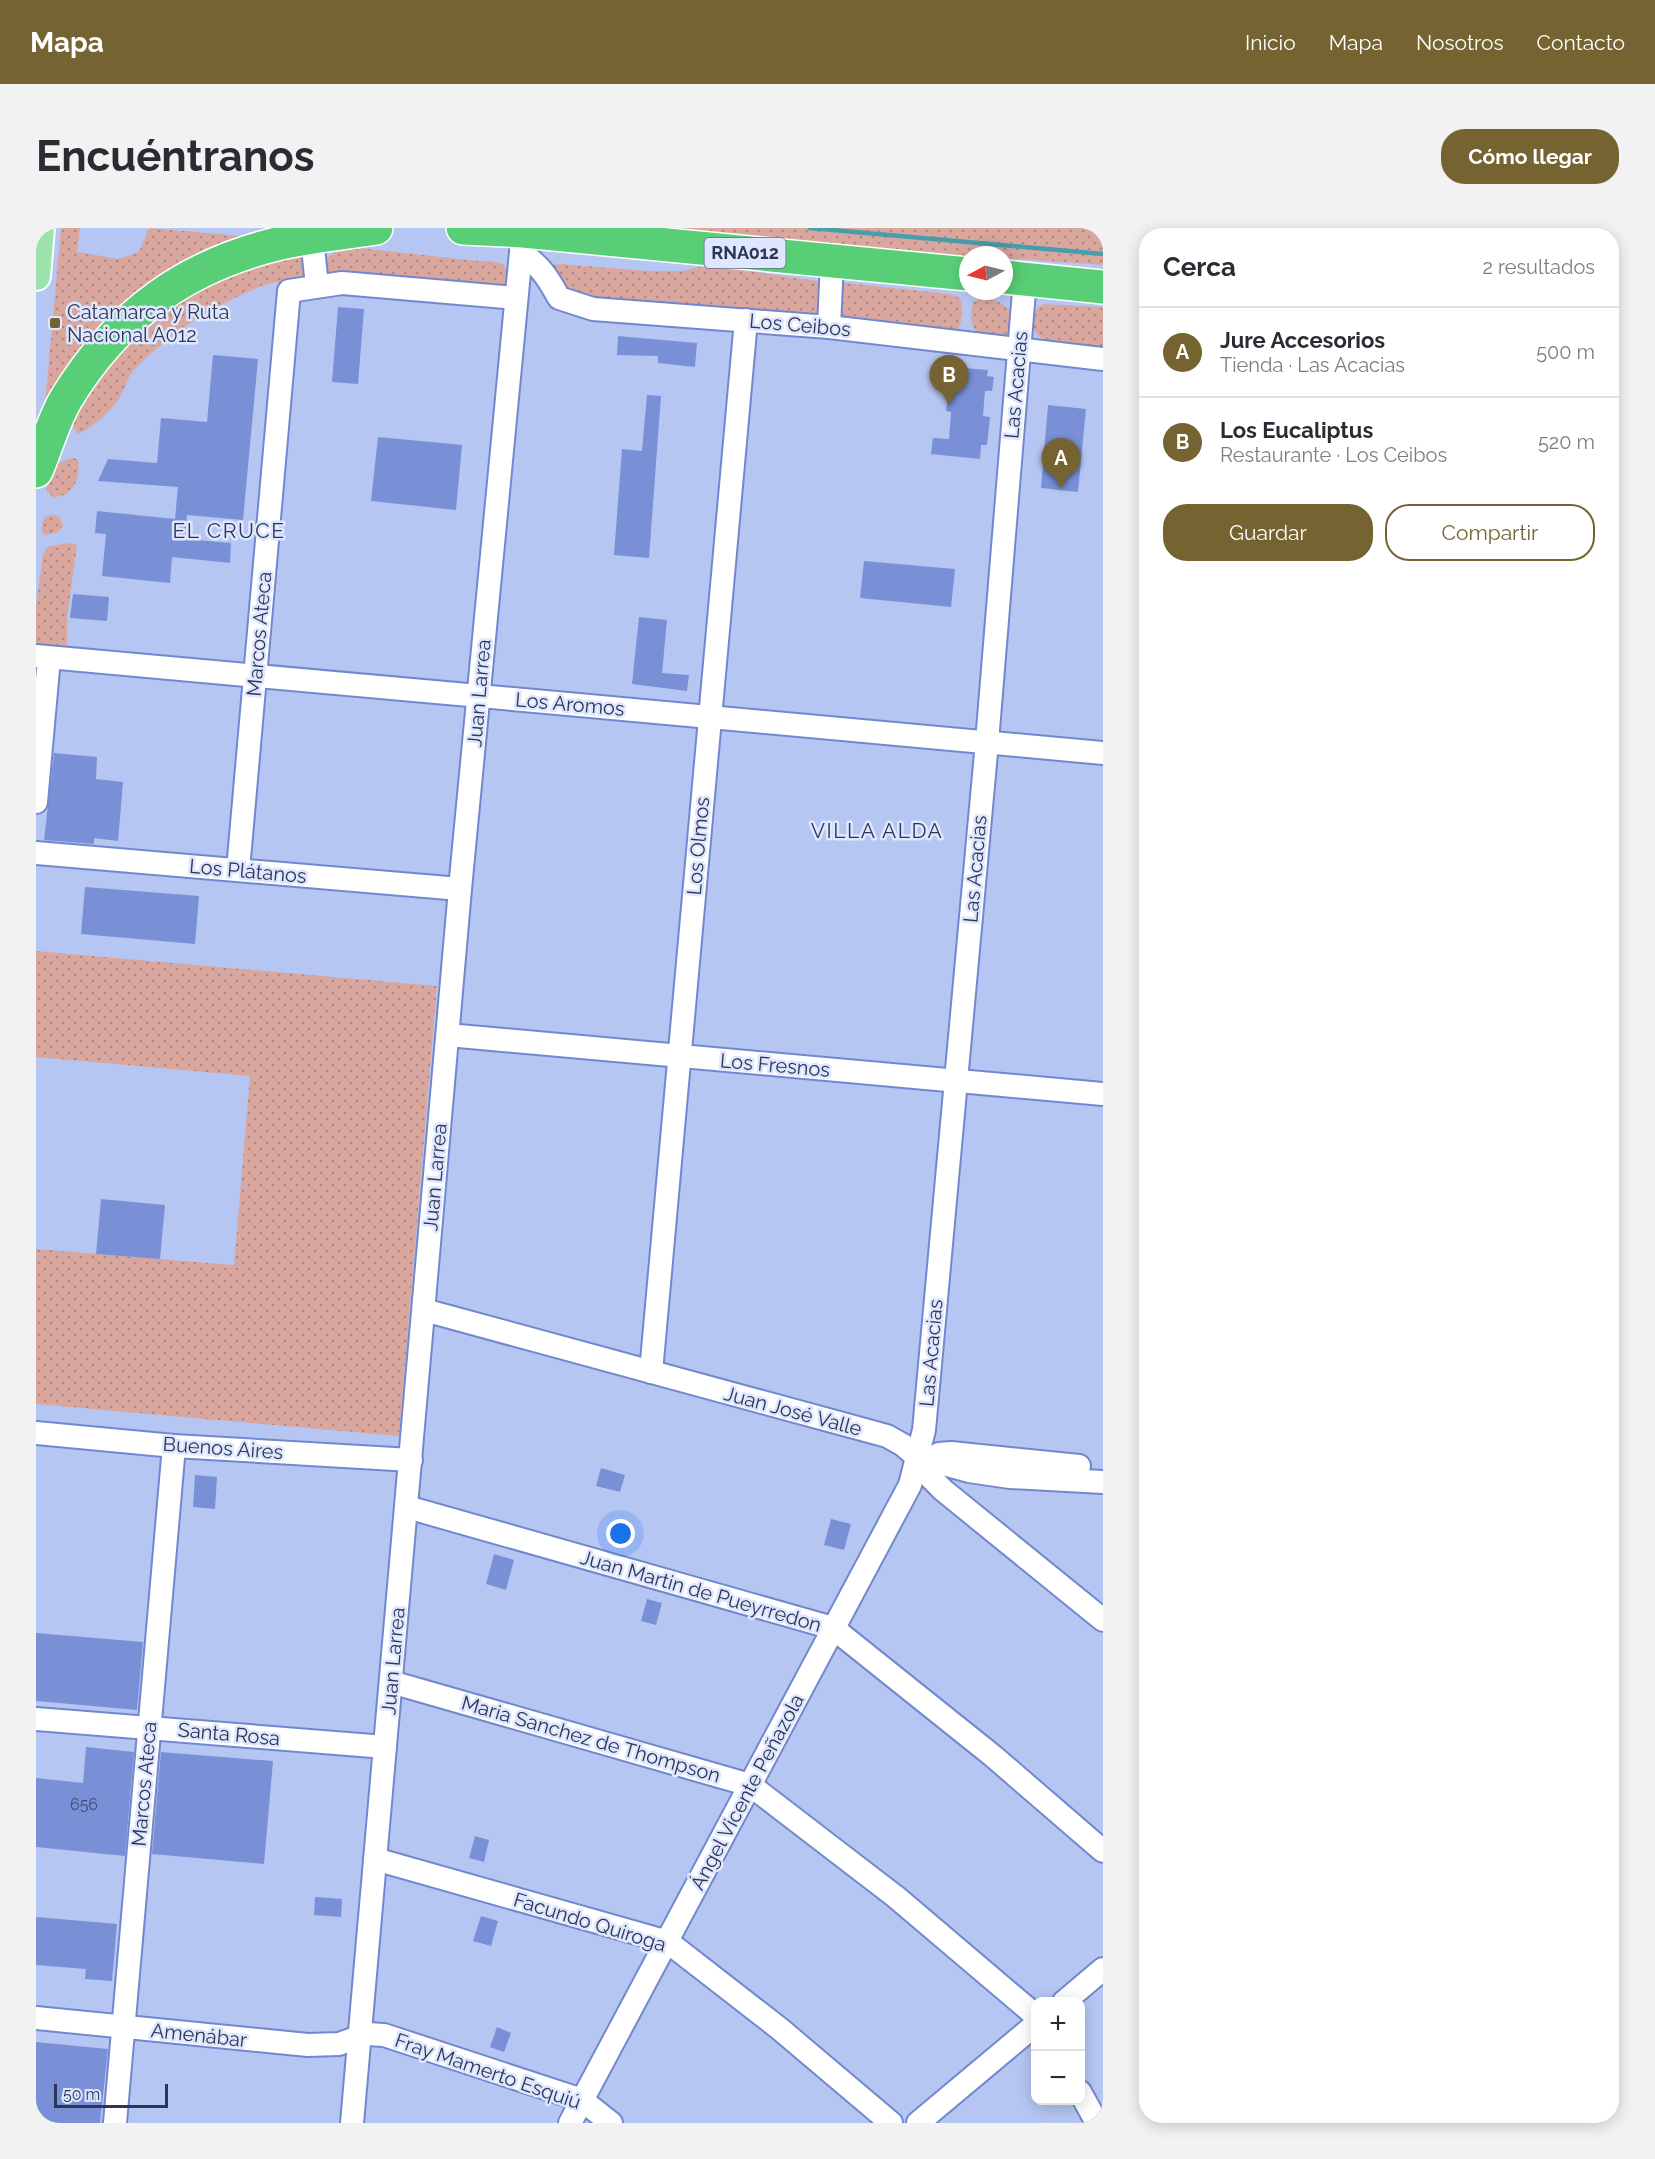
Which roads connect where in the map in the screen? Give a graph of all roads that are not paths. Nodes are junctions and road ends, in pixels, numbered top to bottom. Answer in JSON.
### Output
{"nodes":[{"id":1,"x":40,"y":228,"type":"edge"},
{"id":2,"x":376,"y":228,"type":"edge"},
{"id":3,"x":463,"y":228,"type":"edge"},
{"id":4,"x":601,"y":233,"type":"edge"},
{"id":5,"x":327,"y":234,"type":"edge"},
{"id":6,"x":522,"y":242,"type":"junction"},
{"id":7,"x":832,"y":261,"type":"junction"},
{"id":8,"x":959,"y":273,"type":"edge"},
{"id":9,"x":36,"y":276,"type":"edge"},
{"id":10,"x":1014,"y":278,"type":"edge"},
{"id":11,"x":317,"y":286,"type":"junction"},
{"id":12,"x":1103,"y":287,"type":"edge"},
{"id":13,"x":516,"y":298,"type":"junction"},
{"id":14,"x":746,"y":320,"type":"junction"},
{"id":15,"x":829,"y":327,"type":"junction"},
{"id":16,"x":1019,"y":351,"type":"junction"},
{"id":17,"x":1103,"y":359,"type":"edge"},
{"id":18,"x":36,"y":471,"type":"edge"},
{"id":19,"x":42,"y":657,"type":"edge"},
{"id":20,"x":255,"y":676,"type":"junction"},
{"id":21,"x":478,"y":697,"type":"junction"},
{"id":22,"x":709,"y":715,"type":"junction"},
{"id":23,"x":987,"y":742,"type":"junction"},
{"id":24,"x":1103,"y":753,"type":"edge"},
{"id":25,"x":38,"y":766,"type":"edge"},
{"id":26,"x":36,"y":802,"type":"edge"},
{"id":27,"x":36,"y":853,"type":"edge"},
{"id":28,"x":238,"y":870,"type":"junction"},
{"id":29,"x":460,"y":889,"type":"junction"},
{"id":30,"x":448,"y":1035,"type":"junction"},
{"id":31,"x":679,"y":1056,"type":"junction"},
{"id":32,"x":956,"y":1081,"type":"junction"},
{"id":33,"x":1103,"y":1094,"type":"edge"},
{"id":34,"x":424,"y":1310,"type":"junction"},
{"id":35,"x":651,"y":1372,"type":"junction"},
{"id":36,"x":36,"y":1433,"type":"edge"},
{"id":37,"x":174,"y":1446,"type":"junction"},
{"id":38,"x":917,"y":1457,"type":"junction"},
{"id":39,"x":411,"y":1460,"type":"junction"},
{"id":40,"x":1103,"y":1469,"type":"edge"},
{"id":41,"x":1103,"y":1482,"type":"edge"},
{"id":42,"x":406,"y":1507,"type":"junction"},
{"id":43,"x":1103,"y":1620,"type":"edge"},
{"id":44,"x":833,"y":1628,"type":"junction"},
{"id":45,"x":391,"y":1682,"type":"junction"},
{"id":46,"x":36,"y":1719,"type":"edge"},
{"id":47,"x":149,"y":1728,"type":"junction"},
{"id":48,"x":385,"y":1747,"type":"junction"},
{"id":49,"x":750,"y":1785,"type":"junction"},
{"id":50,"x":1103,"y":1851,"type":"edge"},
{"id":51,"x":375,"y":1859,"type":"junction"},
{"id":52,"x":668,"y":1942,"type":"junction"},
{"id":53,"x":1103,"y":1969,"type":"edge"},
{"id":54,"x":1069,"y":1997,"type":"edge"},
{"id":55,"x":1031,"y":2012,"type":"edge"},
{"id":56,"x":36,"y":2018,"type":"edge"},
{"id":57,"x":123,"y":2027,"type":"junction"},
{"id":58,"x":1031,"y":2028,"type":"edge"},
{"id":59,"x":360,"y":2036,"type":"junction"},
{"id":60,"x":582,"y":2100,"type":"junction"},
{"id":61,"x":1085,"y":2101,"type":"edge"},
{"id":62,"x":115,"y":2123,"type":"edge"},
{"id":63,"x":352,"y":2123,"type":"edge"},
{"id":64,"x":570,"y":2123,"type":"edge"},
{"id":65,"x":611,"y":2123,"type":"edge"},
{"id":66,"x":891,"y":2123,"type":"edge"},
{"id":67,"x":918,"y":2123,"type":"edge"},
{"id":68,"x":1098,"y":2123,"type":"edge"}],
"edges":[{"from":1,"to":9,"type":"main road"},
{"from":2,"to":5,"type":"highway"},
{"from":3,"to":6,"type":"highway","number":"RNA012"},
{"from":4,"to":6,"type":"highway","number":"RNA012"},
{"from":4,"to":7,"type":"highway","number":"RNA012"},
{"from":5,"to":11,"type":"street"},
{"from":5,"to":18,"type":"highway"},
{"from":6,"to":13,"type":"street","name":"Juan Larrea"},
{"from":6,"to":14,"type":"street","name":"Los Ceibos"},
{"from":7,"to":8,"type":"highway","number":"RNA012"},
{"from":7,"to":15,"type":"street"},
{"from":10,"to":12,"type":"highway"},
{"from":10,"to":16,"type":"street","name":"Las Acacias"},
{"from":11,"to":13,"type":"street"},
{"from":11,"to":20,"type":"street","name":"Marcos Ateca"},
{"from":13,"to":21,"type":"street","name":"Juan Larrea"},
{"from":14,"to":15,"type":"street","name":"Los Ceibos"},
{"from":14,"to":22,"type":"street","name":"Los Olmos"},
{"from":15,"to":16,"type":"street","name":"Los Ceibos"},
{"from":16,"to":17,"type":"street","name":"Los Ceibos"},
{"from":16,"to":23,"type":"street","name":"Las Acacias"},
{"from":19,"to":20,"type":"street","name":"Los Aromos"},
{"from":19,"to":25,"type":"street"},
{"from":20,"to":21,"type":"street","name":"Los Aromos"},
{"from":20,"to":28,"type":"street","name":"Marcos Ateca"},
{"from":21,"to":22,"type":"street","name":"Los Aromos"},
{"from":21,"to":29,"type":"street","name":"Juan Larrea"},
{"from":22,"to":23,"type":"street","name":"Los Aromos"},
{"from":22,"to":31,"type":"street","name":"Los Olmos"},
{"from":23,"to":24,"type":"street","name":"Los Aromos"},
{"from":23,"to":32,"type":"street","name":"Las Acacias"},
{"from":25,"to":26,"type":"street"},
{"from":27,"to":28,"type":"street","name":"Los Plátanos"},
{"from":28,"to":29,"type":"street","name":"Los Plátanos"},
{"from":29,"to":30,"type":"street","name":"Juan Larrea"},
{"from":30,"to":31,"type":"street","name":"Los Fresnos"},
{"from":30,"to":34,"type":"street","name":"Juan Larrea"},
{"from":31,"to":32,"type":"street","name":"Los Fresnos"},
{"from":31,"to":35,"type":"street","name":"Los Olmos"},
{"from":32,"to":33,"type":"street","name":"Los Fresnos"},
{"from":32,"to":38,"type":"street","name":"Las Acacias"},
{"from":34,"to":35,"type":"street","name":"Juan José Valle"},
{"from":34,"to":39,"type":"street","name":"Juan Larrea"},
{"from":35,"to":38,"type":"street","name":"Juan José Valle"},
{"from":36,"to":37,"type":"street","name":"Buenos Aires"},
{"from":37,"to":39,"type":"street","name":"Buenos Aires"},
{"from":37,"to":47,"type":"street","name":"Marcos Ateca"},
{"from":38,"to":40,"type":"street"},
{"from":38,"to":41,"type":"street"},
{"from":38,"to":43,"type":"street","name":"Juan José Valle"},
{"from":38,"to":44,"type":"street","name":"Ángel Vicente Peñazola"},
{"from":39,"to":42,"type":"street","name":"Juan Larrea"},
{"from":42,"to":44,"type":"street","name":"Juan Martin de Pueyrredon"},
{"from":42,"to":45,"type":"street","name":"Juan Larrea"},
{"from":44,"to":49,"type":"street","name":"Ángel Vicente Peñazola"},
{"from":44,"to":50,"type":"street","name":"Juan Martin de Pueyrredon"},
{"from":45,"to":48,"type":"street","name":"Juan Larrea"},
{"from":45,"to":49,"type":"street","name":"Maria Sanchez de Thompson"},
{"from":46,"to":47,"type":"street","name":"Santa Rosa"},
{"from":47,"to":48,"type":"street","name":"Santa Rosa"},
{"from":47,"to":57,"type":"street","name":"Marcos Ateca"},
{"from":48,"to":51,"type":"street","name":"Juan Larrea"},
{"from":49,"to":52,"type":"street","name":"Ángel Vicente Peñazola"},
{"from":49,"to":55,"type":"street","name":"Maria Sanchez de Thompson"},
{"from":51,"to":52,"type":"street","name":"Facundo Quiroga"},
{"from":51,"to":59,"type":"street","name":"Juan Larrea"},
{"from":52,"to":60,"type":"street","name":"Ángel Vicente Peñazola"},
{"from":52,"to":66,"type":"street","name":"Facundo Quiroga"},
{"from":53,"to":54,"type":"street"},
{"from":56,"to":57,"type":"street","name":"Amenábar"},
{"from":57,"to":59,"type":"street","name":"Amenábar"},
{"from":57,"to":62,"type":"street","name":"Marcos Ateca"},
{"from":58,"to":67,"type":"street"},
{"from":59,"to":60,"type":"street","name":"Fray Mamerto Esquiú"},
{"from":59,"to":63,"type":"street","name":"Juan Larrea"},
{"from":60,"to":64,"type":"street","name":"Ángel Vicente Peñazola"},
{"from":60,"to":65,"type":"street","name":"Fray Mamerto Esquiú"},
{"from":61,"to":68,"type":"street"}]}
